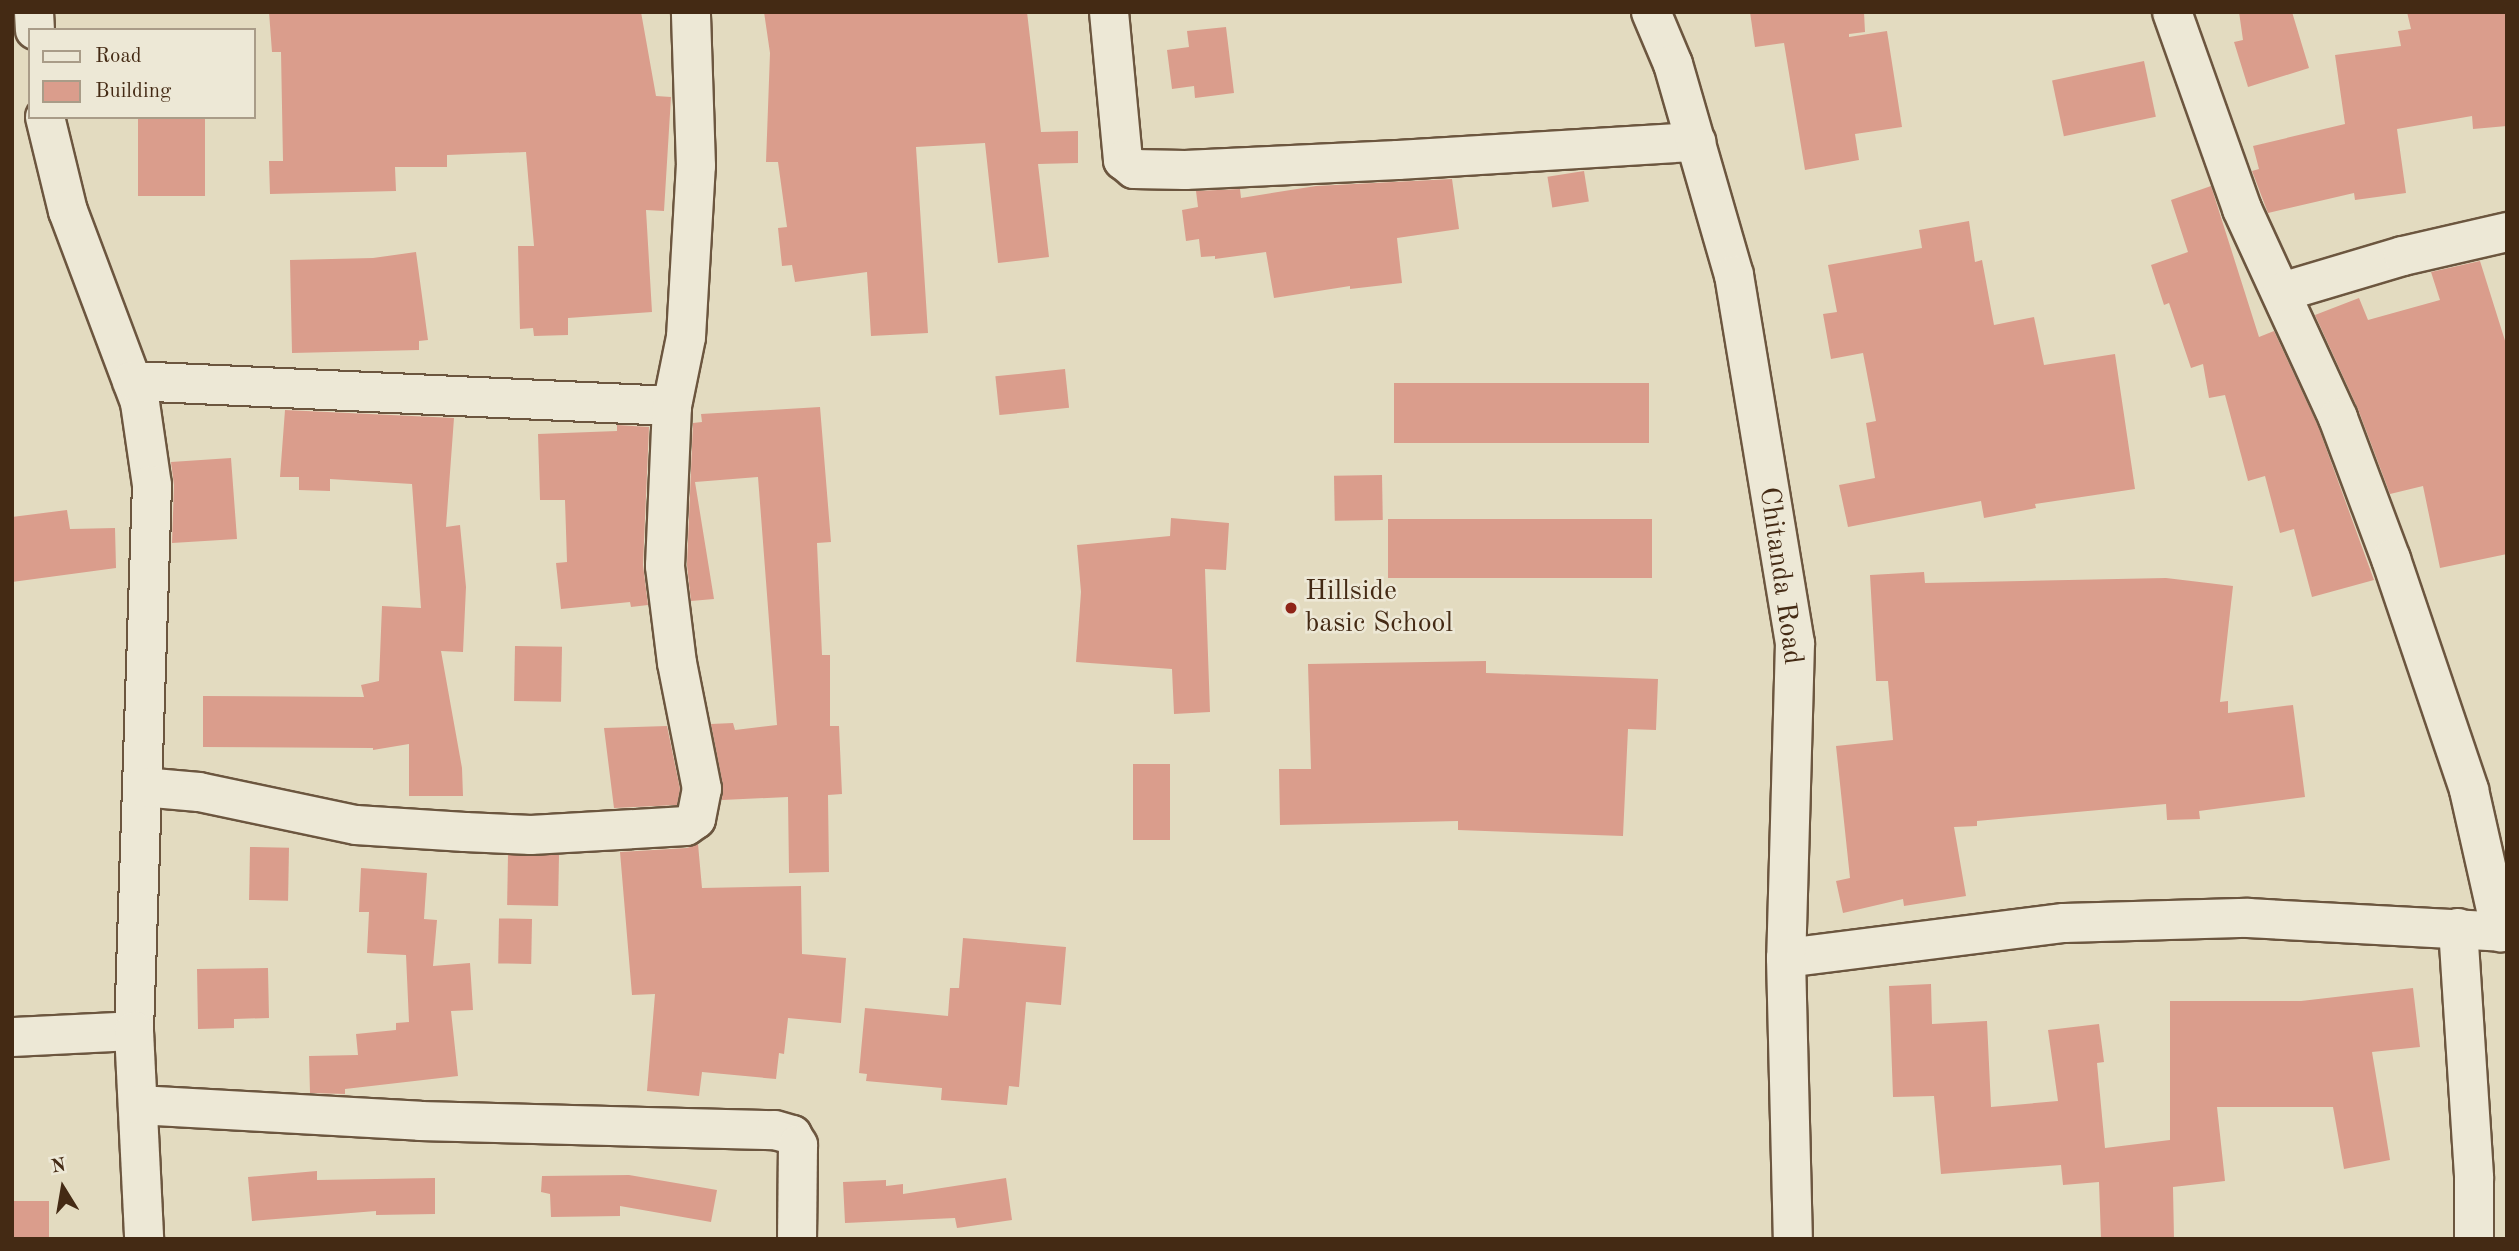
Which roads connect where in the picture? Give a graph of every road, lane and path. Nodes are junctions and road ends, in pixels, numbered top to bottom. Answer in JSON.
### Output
{"nodes":[{"id":1,"x":691,"y":12,"type":"edge"},
{"id":2,"x":1109,"y":12,"type":"edge"},
{"id":3,"x":1651,"y":12,"type":"edge"},
{"id":4,"x":2172,"y":12,"type":"edge"},
{"id":5,"x":45,"y":119,"type":"edge"},
{"id":6,"x":1696,"y":142,"type":"junction"},
{"id":7,"x":2507,"y":232,"type":"edge"},
{"id":8,"x":2282,"y":292,"type":"junction"},
{"id":9,"x":132,"y":381,"type":"junction"},
{"id":10,"x":672,"y":405,"type":"junction"},
{"id":11,"x":142,"y":787,"type":"junction"},
{"id":12,"x":2458,"y":928,"type":"junction"},
{"id":13,"x":2504,"y":932,"type":"edge"},
{"id":14,"x":1786,"y":958,"type":"junction"},
{"id":15,"x":134,"y":1031,"type":"junction"},
{"id":16,"x":12,"y":1037,"type":"edge"},
{"id":17,"x":138,"y":1105,"type":"junction"},
{"id":18,"x":144,"y":1239,"type":"edge"},
{"id":19,"x":797,"y":1239,"type":"edge"},
{"id":20,"x":1793,"y":1239,"type":"edge"},
{"id":21,"x":2474,"y":1239,"type":"edge"}],
"edges":[{"from":1,"to":10,"type":"street"},
{"from":2,"to":6,"type":"street"},
{"from":3,"to":6,"type":"street","name":"Chitanda Road"},
{"from":4,"to":8,"type":"street"},
{"from":5,"to":9,"type":"street"},
{"from":6,"to":14,"type":"street","name":"Chitanda Road"},
{"from":7,"to":8,"type":"street"},
{"from":8,"to":13,"type":"street"},
{"from":9,"to":10,"type":"street"},
{"from":9,"to":11,"type":"street"},
{"from":10,"to":11,"type":"street"},
{"from":11,"to":15,"type":"street"},
{"from":12,"to":13,"type":"street"},
{"from":12,"to":14,"type":"street"},
{"from":12,"to":21,"type":"street"},
{"from":14,"to":20,"type":"street","name":"Chitanda Road"},
{"from":15,"to":16,"type":"street"},
{"from":15,"to":17,"type":"street"},
{"from":17,"to":18,"type":"street"},
{"from":17,"to":19,"type":"street"}]}
